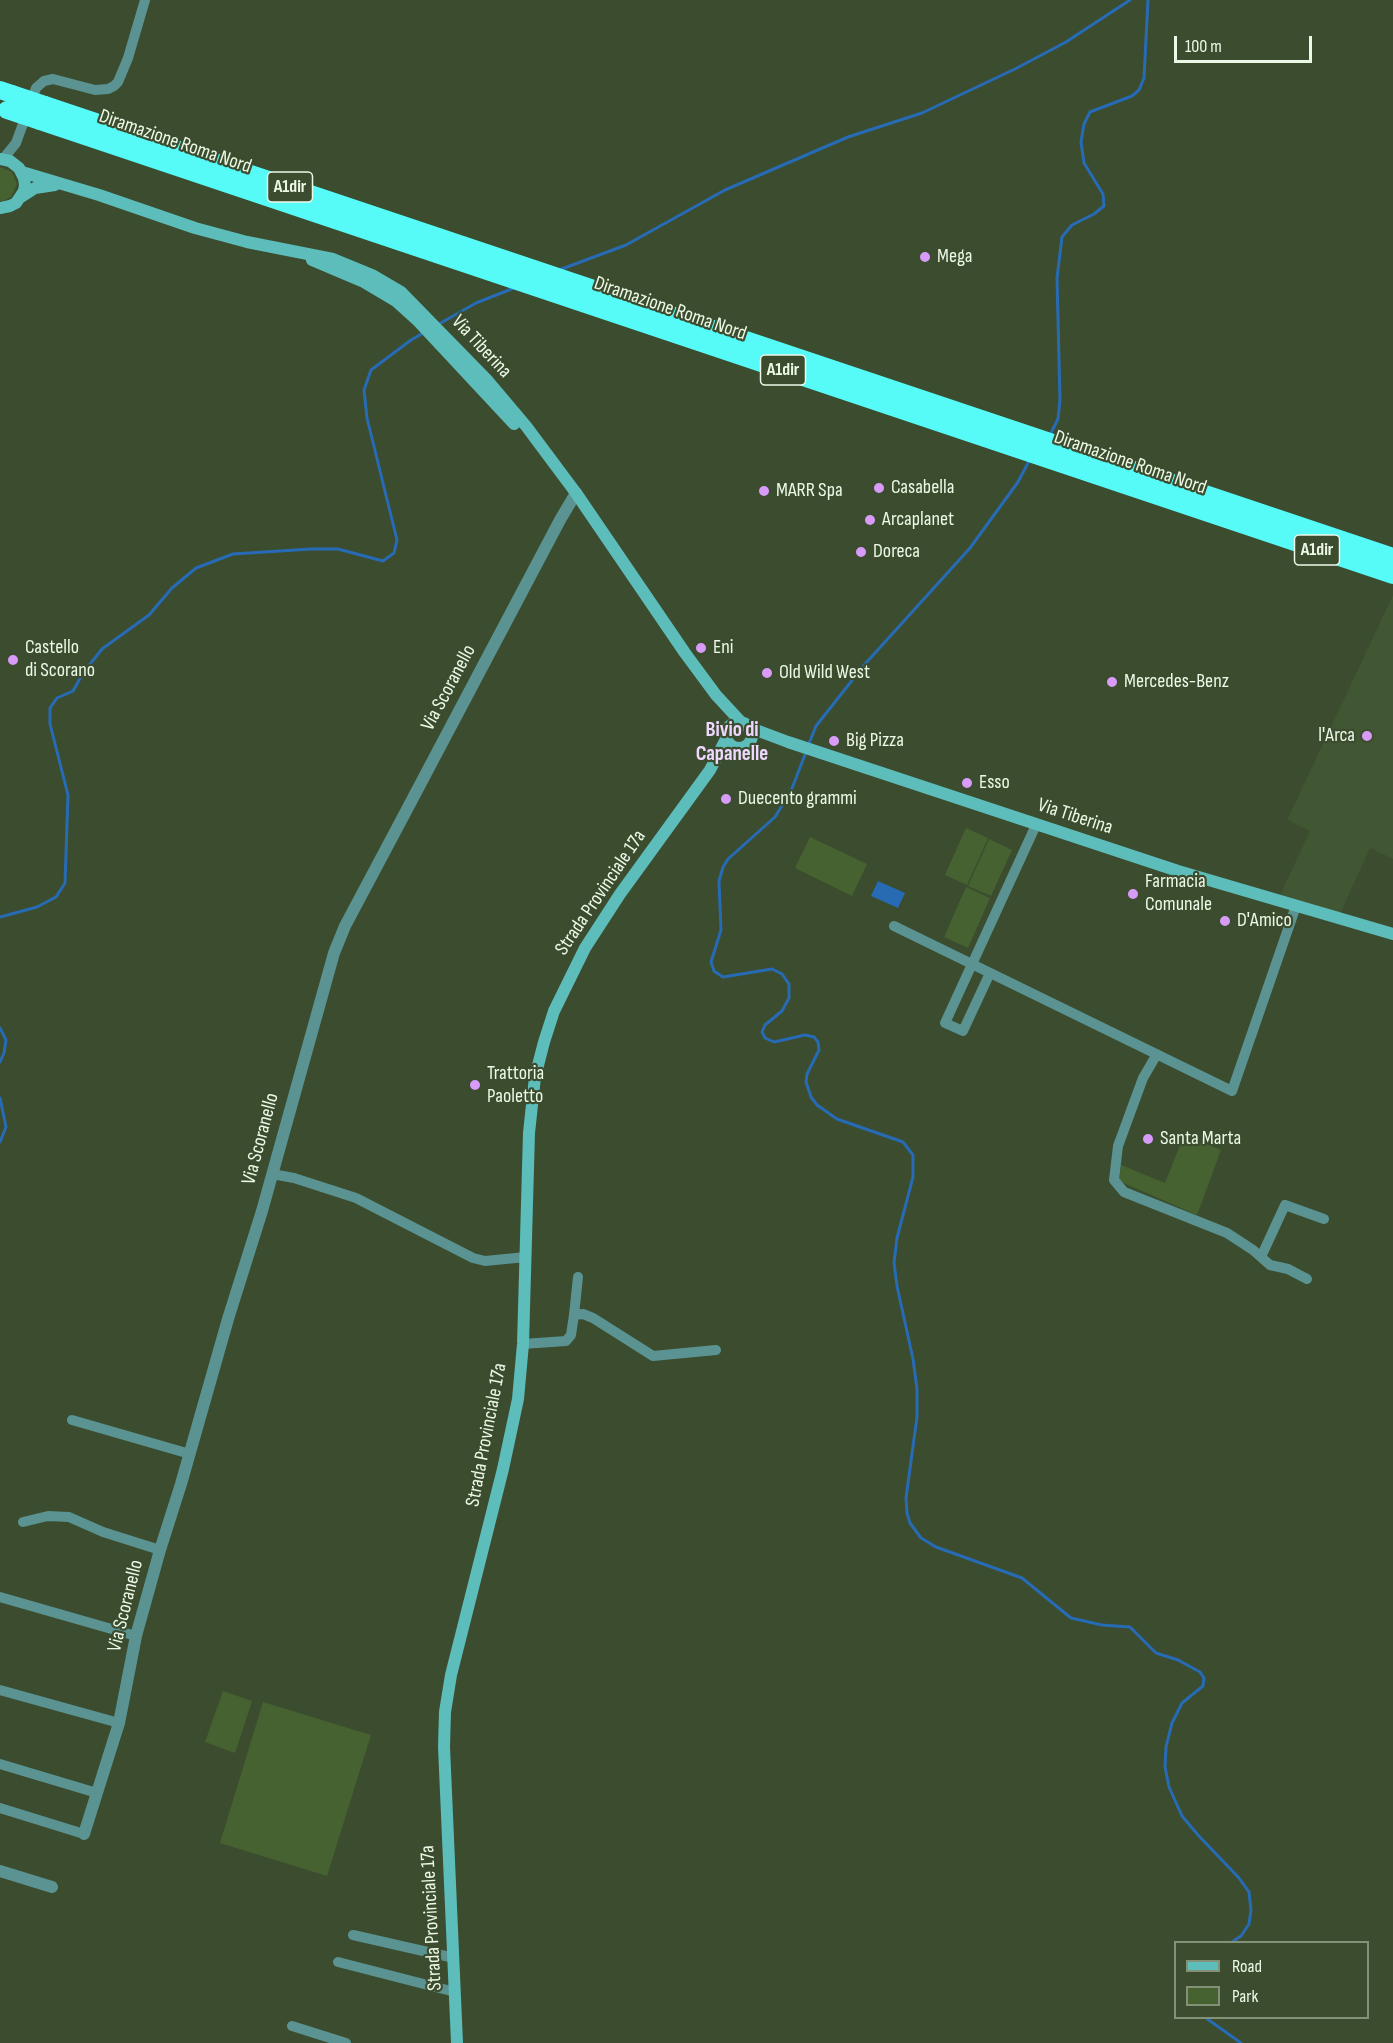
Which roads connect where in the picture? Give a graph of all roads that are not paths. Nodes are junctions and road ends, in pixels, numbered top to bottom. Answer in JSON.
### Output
{"nodes":[{"id":1,"x":145,"y":0,"type":"edge"},
{"id":2,"x":5,"y":100,"type":"edge"},
{"id":3,"x":42,"y":113,"type":"junction"},
{"id":4,"x":16,"y":143,"type":"junction"},
{"id":5,"x":2,"y":159,"type":"edge"},
{"id":6,"x":19,"y":168,"type":"junction"},
{"id":7,"x":59,"y":184,"type":"junction"},
{"id":8,"x":21,"y":197,"type":"junction"},
{"id":9,"x":0,"y":208,"type":"edge"},
{"id":10,"x":1023,"y":442,"type":"junction"},
{"id":11,"x":1052,"y":452,"type":"junction"},
{"id":12,"x":576,"y":493,"type":"junction"},
{"id":13,"x":1393,"y":557,"type":"edge"},
{"id":14,"x":1393,"y":575,"type":"edge"},
{"id":15,"x":716,"y":695,"type":"junction"},
{"id":16,"x":745,"y":724,"type":"junction"},
{"id":17,"x":726,"y":734,"type":"junction"},
{"id":18,"x":785,"y":741,"type":"junction"},
{"id":19,"x":742,"y":747,"type":"junction"},
{"id":20,"x":710,"y":771,"type":"junction"},
{"id":21,"x":1036,"y":825,"type":"junction"},
{"id":22,"x":1296,"y":906,"type":"junction"},
{"id":23,"x":894,"y":926,"type":"dead end"},
{"id":24,"x":1393,"y":934,"type":"edge"},
{"id":25,"x":972,"y":964,"type":"junction"},
{"id":26,"x":990,"y":973,"type":"junction"},
{"id":27,"x":1157,"y":1054,"type":"junction"},
{"id":28,"x":272,"y":1174,"type":"junction"},
{"id":29,"x":1324,"y":1219,"type":"dead end"},
{"id":30,"x":526,"y":1257,"type":"junction"},
{"id":31,"x":1261,"y":1257,"type":"junction"},
{"id":32,"x":578,"y":1277,"type":"dead end"},
{"id":33,"x":1307,"y":1279,"type":"dead end"},
{"id":34,"x":573,"y":1315,"type":"junction"},
{"id":35,"x":523,"y":1344,"type":"junction"},
{"id":36,"x":716,"y":1350,"type":"dead end"},
{"id":37,"x":72,"y":1420,"type":"dead end"},
{"id":38,"x":190,"y":1454,"type":"junction"},
{"id":39,"x":23,"y":1522,"type":"dead end"},
{"id":40,"x":160,"y":1550,"type":"junction"},
{"id":41,"x":0,"y":1597,"type":"edge"},
{"id":42,"x":136,"y":1636,"type":"junction"},
{"id":43,"x":0,"y":1690,"type":"edge"},
{"id":44,"x":119,"y":1723,"type":"junction"},
{"id":45,"x":0,"y":1764,"type":"edge"},
{"id":46,"x":97,"y":1793,"type":"junction"},
{"id":47,"x":0,"y":1808,"type":"edge"},
{"id":48,"x":84,"y":1834,"type":"joint"},
{"id":49,"x":0,"y":1871,"type":"edge"},
{"id":50,"x":52,"y":1887,"type":"dead end"},
{"id":51,"x":353,"y":1935,"type":"dead end"},
{"id":52,"x":454,"y":1958,"type":"junction"},
{"id":53,"x":338,"y":1962,"type":"dead end"},
{"id":54,"x":455,"y":1992,"type":"junction"},
{"id":55,"x":292,"y":2026,"type":"dead end"},
{"id":56,"x":346,"y":2043,"type":"edge"},
{"id":57,"x":457,"y":2043,"type":"edge"}],
"edges":[{"from":1,"to":4,"type":"street"},
{"from":2,"to":3,"type":"highway","name":"Diramazione Roma Nord","number":"A1dir","bridge":true},
{"from":3,"to":10,"type":"highway","name":"Diramazione Roma Nord","number":"A1dir"},
{"from":3,"to":10,"type":"highway","name":"Diramazione Roma Nord","number":"A1dir"},
{"from":4,"to":5,"type":"street"},
{"from":4,"to":6,"type":"street"},
{"from":5,"to":6,"type":"main road"},
{"from":6,"to":7,"type":"main road"},
{"from":6,"to":8,"type":"main road"},
{"from":7,"to":8,"type":"main road"},
{"from":7,"to":12,"type":"main road","name":"Via Tiberina"},
{"from":8,"to":9,"type":"main road"},
{"from":10,"to":11,"type":"highway","name":"Diramazione Roma Nord","number":"A1dir"},
{"from":11,"to":13,"type":"highway","name":"Diramazione Roma Nord","number":"A1dir"},
{"from":11,"to":14,"type":"highway","name":"Diramazione Roma Nord","number":"A1dir"},
{"from":12,"to":15,"type":"main road","name":"Via Tiberina"},
{"from":12,"to":28,"type":"street","name":"Via Scoranello"},
{"from":15,"to":16,"type":"main road","name":"Via Tiberina"},
{"from":15,"to":17,"type":"main road"},
{"from":16,"to":17,"type":"main road"},
{"from":16,"to":18,"type":"main road","name":"Via Tiberina"},
{"from":16,"to":19,"type":"main road"},
{"from":17,"to":19,"type":"main road"},
{"from":17,"to":20,"type":"main road"},
{"from":18,"to":19,"type":"main road"},
{"from":18,"to":21,"type":"main road","name":"Via Tiberina"},
{"from":19,"to":20,"type":"main road"},
{"from":20,"to":30,"type":"main road","name":"Strada Provinciale 17a"},
{"from":21,"to":22,"type":"main road","name":"Via Tiberina"},
{"from":21,"to":25,"type":"street"},
{"from":22,"to":24,"type":"main road","name":"Via Tiberina"},
{"from":22,"to":27,"type":"street"},
{"from":23,"to":25,"type":"street"},
{"from":25,"to":26,"type":"street"},
{"from":25,"to":26,"type":"street"},
{"from":26,"to":27,"type":"street"},
{"from":27,"to":31,"type":"street"},
{"from":28,"to":30,"type":"street"},
{"from":28,"to":38,"type":"street","name":"Via Scoranello"},
{"from":29,"to":31,"type":"street"},
{"from":30,"to":35,"type":"main road","name":"Strada Provinciale 17a"},
{"from":31,"to":33,"type":"street"},
{"from":32,"to":34,"type":"street"},
{"from":34,"to":35,"type":"street"},
{"from":34,"to":36,"type":"street"},
{"from":35,"to":52,"type":"main road","name":"Strada Provinciale 17a"},
{"from":37,"to":38,"type":"street"},
{"from":38,"to":40,"type":"street","name":"Via Scoranello"},
{"from":39,"to":40,"type":"street"},
{"from":40,"to":42,"type":"street","name":"Via Scoranello"},
{"from":41,"to":42,"type":"street"},
{"from":42,"to":44,"type":"street","name":"Via Scoranello"},
{"from":43,"to":44,"type":"street"},
{"from":44,"to":46,"type":"street","name":"Via Scoranello"},
{"from":45,"to":46,"type":"street"},
{"from":46,"to":48,"type":"street","name":"Via Scoranello"},
{"from":47,"to":48,"type":"street"},
{"from":49,"to":50,"type":"street"},
{"from":51,"to":52,"type":"street"},
{"from":52,"to":54,"type":"main road","name":"Strada Provinciale 17a"},
{"from":53,"to":54,"type":"street"},
{"from":54,"to":57,"type":"main road","name":"Strada Provinciale 17a"},
{"from":55,"to":56,"type":"street"}]}
